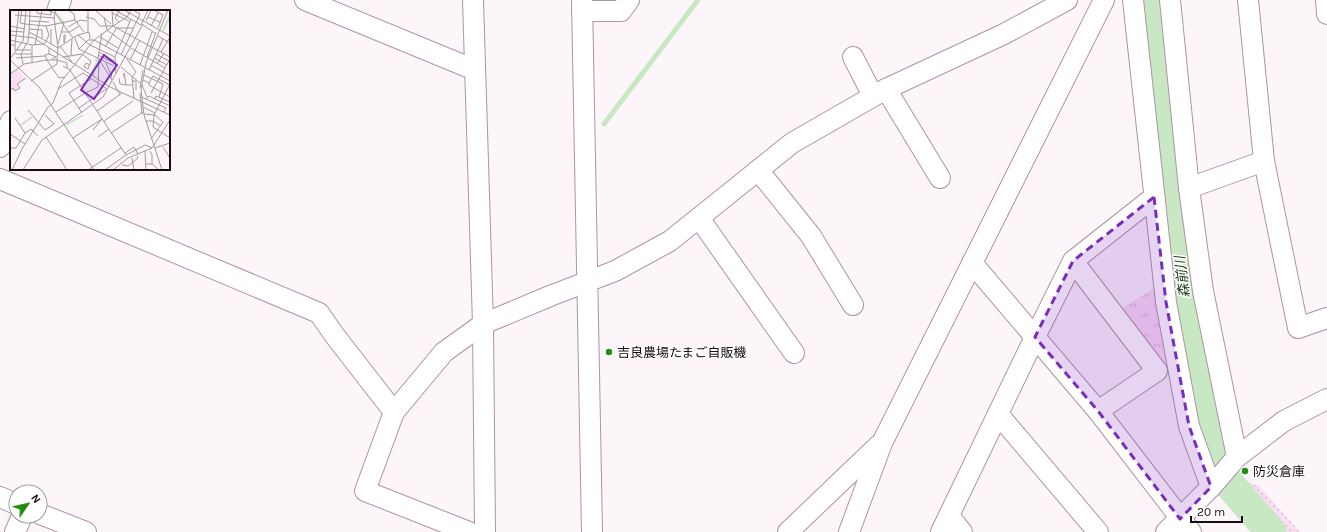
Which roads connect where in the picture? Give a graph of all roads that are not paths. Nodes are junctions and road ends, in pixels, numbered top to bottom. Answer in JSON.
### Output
{"nodes":[{"id":1,"x":61,"y":0,"type":"edge"},
{"id":2,"x":305,"y":0,"type":"edge"},
{"id":3,"x":473,"y":0,"type":"edge"},
{"id":4,"x":629,"y":0,"type":"edge"},
{"id":5,"x":1067,"y":0,"type":"edge"},
{"id":6,"x":1104,"y":0,"type":"edge"},
{"id":7,"x":1133,"y":0,"type":"edge"},
{"id":8,"x":1170,"y":0,"type":"edge"},
{"id":9,"x":1248,"y":0,"type":"edge"},
{"id":10,"x":1326,"y":0,"type":"edge"},
{"id":11,"x":582,"y":6,"type":"edge"},
{"id":12,"x":56,"y":10,"type":"edge"},
{"id":13,"x":1327,"y":14,"type":"edge"},
{"id":14,"x":853,"y":57,"type":"dead end"},
{"id":15,"x":475,"y":70,"type":"junction"},
{"id":16,"x":879,"y":93,"type":"junction"},
{"id":17,"x":10,"y":123,"type":"edge"},
{"id":18,"x":0,"y":147,"type":"edge"},
{"id":19,"x":1264,"y":161,"type":"junction"},
{"id":20,"x":758,"y":170,"type":"junction"},
{"id":21,"x":940,"y":178,"type":"dead end"},
{"id":22,"x":0,"y":179,"type":"edge"},
{"id":23,"x":1189,"y":188,"type":"junction"},
{"id":24,"x":1154,"y":197,"type":"junction"},
{"id":25,"x":699,"y":218,"type":"junction"},
{"id":26,"x":1073,"y":262,"type":"junction"},
{"id":27,"x":972,"y":263,"type":"junction"},
{"id":28,"x":587,"y":282,"type":"junction"},
{"id":29,"x":853,"y":304,"type":"dead end"},
{"id":30,"x":1327,"y":318,"type":"edge"},
{"id":31,"x":483,"y":324,"type":"junction"},
{"id":32,"x":1035,"y":336,"type":"junction"},
{"id":33,"x":794,"y":353,"type":"dead end"},
{"id":34,"x":1327,"y":399,"type":"edge"},
{"id":35,"x":1098,"y":411,"type":"junction"},
{"id":36,"x":394,"y":412,"type":"junction"},
{"id":37,"x":998,"y":414,"type":"junction"},
{"id":38,"x":882,"y":443,"type":"junction"},
{"id":39,"x":1236,"y":457,"type":"junction"},
{"id":40,"x":1211,"y":487,"type":"junction"},
{"id":41,"x":48,"y":517,"type":"edge"},
{"id":42,"x":945,"y":524,"type":"edge"},
{"id":43,"x":1179,"y":528,"type":"edge"},
{"id":44,"x":86,"y":532,"type":"edge"},
{"id":45,"x":469,"y":532,"type":"edge"},
{"id":46,"x":485,"y":532,"type":"edge"},
{"id":47,"x":592,"y":532,"type":"edge"},
{"id":48,"x":788,"y":532,"type":"edge"},
{"id":49,"x":849,"y":532,"type":"edge"},
{"id":50,"x":962,"y":532,"type":"edge"},
{"id":51,"x":1098,"y":532,"type":"edge"}],
"edges":[{"from":1,"to":12,"type":"street"},
{"from":2,"to":15,"type":"street"},
{"from":3,"to":15,"type":"street"},
{"from":4,"to":11,"type":"street"},
{"from":5,"to":16,"type":"street"},
{"from":6,"to":27,"type":"street"},
{"from":7,"to":24,"type":"street"},
{"from":8,"to":23,"type":"street"},
{"from":9,"to":19,"type":"street"},
{"from":10,"to":13,"type":"street"},
{"from":11,"to":28,"type":"street"},
{"from":14,"to":16,"type":"street"},
{"from":15,"to":31,"type":"street"},
{"from":16,"to":20,"type":"street"},
{"from":16,"to":21,"type":"street"},
{"from":17,"to":18,"type":"street"},
{"from":19,"to":23,"type":"street"},
{"from":19,"to":30,"type":"street"},
{"from":20,"to":25,"type":"street"},
{"from":20,"to":29,"type":"street"},
{"from":22,"to":36,"type":"street"},
{"from":23,"to":39,"type":"street"},
{"from":24,"to":26,"type":"street"},
{"from":24,"to":40,"type":"street"},
{"from":25,"to":28,"type":"street"},
{"from":25,"to":33,"type":"street"},
{"from":26,"to":32,"type":"street"},
{"from":26,"to":35,"type":"street"},
{"from":27,"to":32,"type":"street"},
{"from":27,"to":38,"type":"street"},
{"from":28,"to":31,"type":"street"},
{"from":28,"to":47,"type":"street"},
{"from":31,"to":36,"type":"street"},
{"from":31,"to":46,"type":"street"},
{"from":32,"to":35,"type":"street"},
{"from":32,"to":37,"type":"street"},
{"from":34,"to":39,"type":"street"},
{"from":35,"to":43,"type":"street"},
{"from":36,"to":45,"type":"street"},
{"from":37,"to":42,"type":"street"},
{"from":37,"to":51,"type":"street"},
{"from":38,"to":48,"type":"street"},
{"from":38,"to":49,"type":"street"},
{"from":39,"to":40,"type":"street"},
{"from":40,"to":43,"type":"street"},
{"from":41,"to":44,"type":"street"},
{"from":42,"to":50,"type":"street"}]}
